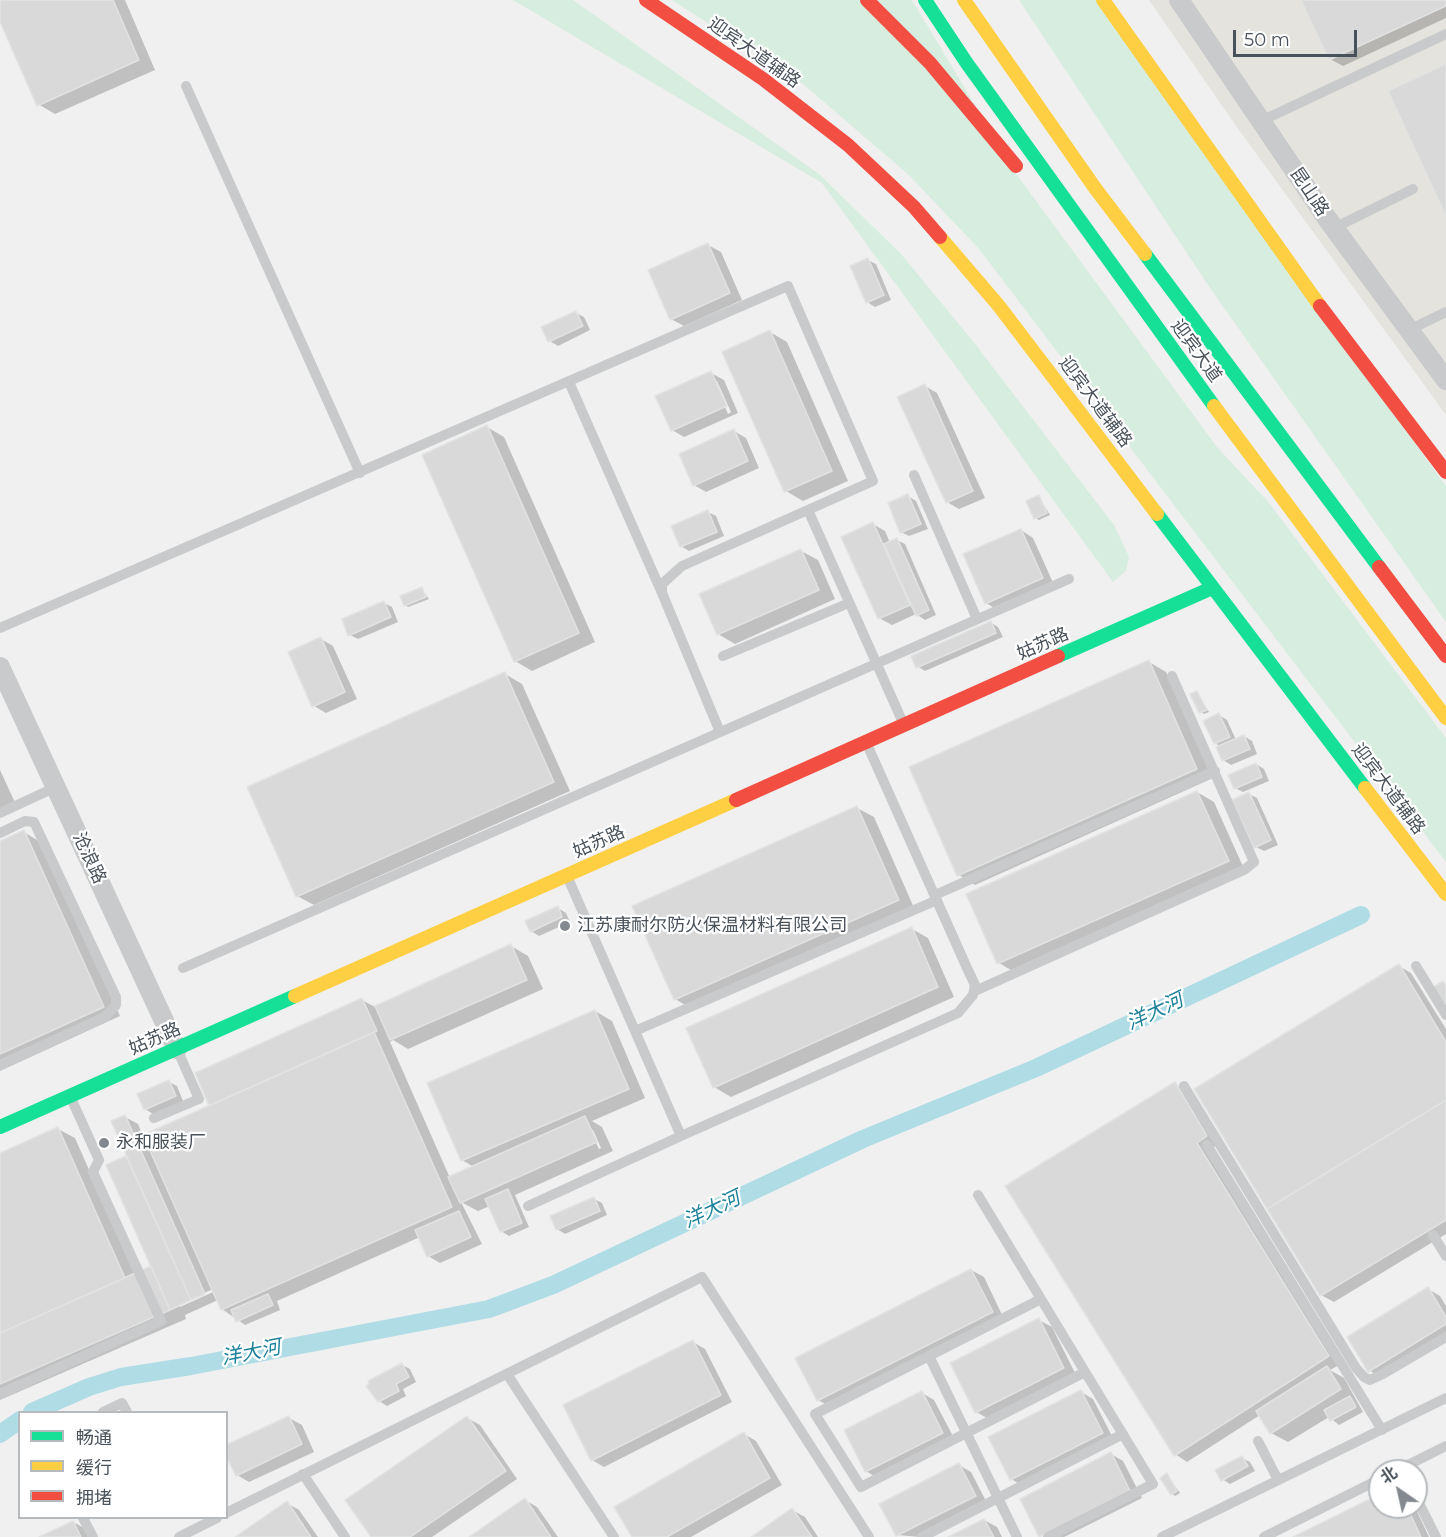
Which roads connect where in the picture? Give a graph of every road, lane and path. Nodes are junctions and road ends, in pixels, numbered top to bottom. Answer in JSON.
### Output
{"nodes":[{"id":1,"x":646,"y":0,"type":"edge"},
{"id":2,"x":867,"y":0,"type":"edge"},
{"id":3,"x":925,"y":0,"type":"edge"},
{"id":4,"x":964,"y":0,"type":"edge"},
{"id":5,"x":981,"y":0,"type":"edge"},
{"id":6,"x":1103,"y":0,"type":"edge"},
{"id":7,"x":1179,"y":0,"type":"edge"},
{"id":8,"x":1446,"y":34,"type":"edge"},
{"id":9,"x":186,"y":86,"type":"dead end"},
{"id":10,"x":1261,"y":121,"type":"junction"},
{"id":11,"x":1025,"y":177,"type":"dead end"},
{"id":12,"x":1095,"y":188,"type":"junction"},
{"id":13,"x":1413,"y":189,"type":"dead end"},
{"id":14,"x":1334,"y":228,"type":"junction"},
{"id":15,"x":1090,"y":259,"type":"dead end"},
{"id":16,"x":1446,"y":312,"type":"edge"},
{"id":17,"x":1409,"y":330,"type":"junction"},
{"id":18,"x":1446,"y":380,"type":"edge"},
{"id":19,"x":569,"y":382,"type":"junction"},
{"id":20,"x":360,"y":472,"type":"junction"},
{"id":21,"x":1446,"y":472,"type":"edge"},
{"id":22,"x":914,"y":475,"type":"dead end"},
{"id":23,"x":1279,"y":497,"type":"junction"},
{"id":24,"x":808,"y":510,"type":"junction"},
{"id":25,"x":1069,"y":579,"type":"dead end"},
{"id":26,"x":1212,"y":588,"type":"junction"},
{"id":27,"x":662,"y":593,"type":"junction"},
{"id":28,"x":849,"y":603,"type":"junction"},
{"id":29,"x":977,"y":619,"type":"junction"},
{"id":30,"x":1,"y":625,"type":"edge"},
{"id":31,"x":723,"y":656,"type":"dead end"},
{"id":32,"x":1446,"y":656,"type":"edge"},
{"id":33,"x":877,"y":663,"type":"junction"},
{"id":34,"x":0,"y":667,"type":"edge"},
{"id":35,"x":1172,"y":676,"type":"dead end"},
{"id":36,"x":1446,"y":718,"type":"edge"},
{"id":37,"x":904,"y":725,"type":"junction"},
{"id":38,"x":720,"y":732,"type":"junction"},
{"id":39,"x":866,"y":742,"type":"junction"},
{"id":40,"x":1215,"y":771,"type":"junction"},
{"id":41,"x":56,"y":787,"type":"junction"},
{"id":42,"x":0,"y":813,"type":"edge"},
{"id":43,"x":0,"y":833,"type":"edge"},
{"id":44,"x":567,"y":875,"type":"junction"},
{"id":45,"x":1446,"y":894,"type":"edge"},
{"id":46,"x":936,"y":897,"type":"junction"},
{"id":47,"x":1416,"y":966,"type":"dead end"},
{"id":48,"x":183,"y":968,"type":"dead end"},
{"id":49,"x":975,"y":991,"type":"junction"},
{"id":50,"x":1446,"y":1015,"type":"edge"},
{"id":51,"x":635,"y":1031,"type":"junction"},
{"id":52,"x":177,"y":1049,"type":"junction"},
{"id":53,"x":0,"y":1065,"type":"edge"},
{"id":54,"x":1184,"y":1086,"type":"dead end"},
{"id":55,"x":70,"y":1096,"type":"junction"},
{"id":56,"x":154,"y":1118,"type":"dead end"},
{"id":57,"x":0,"y":1127,"type":"edge"},
{"id":58,"x":681,"y":1136,"type":"junction"},
{"id":59,"x":1207,"y":1145,"type":"dead end"},
{"id":60,"x":978,"y":1195,"type":"dead end"},
{"id":61,"x":528,"y":1206,"type":"dead end"},
{"id":62,"x":1433,"y":1235,"type":"dead end"},
{"id":63,"x":1446,"y":1256,"type":"edge"},
{"id":64,"x":1041,"y":1299,"type":"junction"},
{"id":65,"x":1446,"y":1337,"type":"edge"},
{"id":66,"x":929,"y":1356,"type":"junction"},
{"id":67,"x":1085,"y":1371,"type":"junction"},
{"id":68,"x":507,"y":1374,"type":"junction"},
{"id":69,"x":0,"y":1394,"type":"edge"},
{"id":70,"x":1445,"y":1401,"type":"edge"},
{"id":71,"x":107,"y":1411,"type":"edge"},
{"id":72,"x":126,"y":1411,"type":"edge"},
{"id":73,"x":1382,"y":1430,"type":"junction"},
{"id":74,"x":966,"y":1432,"type":"junction"},
{"id":75,"x":1123,"y":1434,"type":"junction"},
{"id":76,"x":1258,"y":1441,"type":"dead end"},
{"id":77,"x":1446,"y":1446,"type":"edge"},
{"id":78,"x":1421,"y":1459,"type":"edge"},
{"id":79,"x":303,"y":1474,"type":"junction"},
{"id":80,"x":1278,"y":1480,"type":"junction"},
{"id":81,"x":1368,"y":1485,"type":"edge"},
{"id":82,"x":998,"y":1498,"type":"junction"},
{"id":83,"x":228,"y":1512,"type":"edge"},
{"id":84,"x":84,"y":1519,"type":"edge"},
{"id":85,"x":216,"y":1519,"type":"edge"},
{"id":86,"x":1427,"y":1519,"type":"edge"},
{"id":87,"x":93,"y":1537,"type":"edge"},
{"id":88,"x":179,"y":1537,"type":"edge"},
{"id":89,"x":345,"y":1537,"type":"edge"},
{"id":90,"x":614,"y":1537,"type":"edge"},
{"id":91,"x":869,"y":1537,"type":"edge"},
{"id":92,"x":922,"y":1537,"type":"edge"},
{"id":93,"x":1017,"y":1537,"type":"edge"},
{"id":94,"x":1048,"y":1537,"type":"edge"},
{"id":95,"x":1162,"y":1537,"type":"edge"},
{"id":96,"x":1264,"y":1537,"type":"edge"},
{"id":97,"x":1436,"y":1537,"type":"edge"}],
"edges":[{"from":1,"to":26,"type":"main road","name":"迎宾大道辅路"},
{"from":2,"to":11,"type":"main road"},
{"from":3,"to":23,"type":"main road","name":"迎宾大道"},
{"from":4,"to":12,"type":"main road","name":"迎宾大道"},
{"from":5,"to":12,"type":"main road"},
{"from":6,"to":21,"type":"main road"},
{"from":7,"to":10,"type":"street","name":"昆山路"},
{"from":8,"to":10,"type":"lane"},
{"from":9,"to":20,"type":"lane"},
{"from":10,"to":14,"type":"street","name":"昆山路"},
{"from":12,"to":32,"type":"main road","name":"迎宾大道"},
{"from":13,"to":14,"type":"lane"},
{"from":14,"to":17,"type":"street","name":"昆山路"},
{"from":15,"to":23,"type":"main road"},
{"from":16,"to":17,"type":"lane"},
{"from":17,"to":18,"type":"street","name":"昆山路"},
{"from":19,"to":20,"type":"lane"},
{"from":19,"to":24,"type":"lane"},
{"from":19,"to":27,"type":"lane"},
{"from":20,"to":30,"type":"lane"},
{"from":22,"to":29,"type":"lane"},
{"from":23,"to":36,"type":"main road","name":"迎宾大道"},
{"from":24,"to":27,"type":"lane"},
{"from":24,"to":28,"type":"lane"},
{"from":25,"to":29,"type":"lane"},
{"from":26,"to":37,"type":"main road","name":"姑苏路"},
{"from":26,"to":45,"type":"main road","name":"迎宾大道辅路"},
{"from":27,"to":38,"type":"lane"},
{"from":28,"to":31,"type":"lane"},
{"from":28,"to":33,"type":"lane"},
{"from":29,"to":33,"type":"lane"},
{"from":33,"to":37,"type":"lane"},
{"from":33,"to":38,"type":"lane"},
{"from":34,"to":41,"type":"street","name":"沧浪路"},
{"from":35,"to":40,"type":"lane"},
{"from":37,"to":39,"type":"main road","name":"姑苏路"},
{"from":38,"to":48,"type":"lane"},
{"from":39,"to":44,"type":"main road","name":"姑苏路"},
{"from":39,"to":46,"type":"lane"},
{"from":40,"to":46,"type":"lane"},
{"from":40,"to":49,"type":"lane"},
{"from":41,"to":42,"type":"lane"},
{"from":41,"to":52,"type":"street","name":"沧浪路"},
{"from":43,"to":53,"type":"lane"},
{"from":44,"to":51,"type":"lane"},
{"from":44,"to":52,"type":"main road","name":"姑苏路"},
{"from":46,"to":49,"type":"lane"},
{"from":46,"to":51,"type":"lane"},
{"from":47,"to":50,"type":"lane"},
{"from":49,"to":58,"type":"lane"},
{"from":51,"to":58,"type":"lane"},
{"from":52,"to":55,"type":"main road","name":"姑苏路"},
{"from":52,"to":56,"type":"lane"},
{"from":54,"to":65,"type":"lane"},
{"from":55,"to":57,"type":"main road","name":"姑苏路"},
{"from":55,"to":69,"type":"lane"},
{"from":58,"to":61,"type":"lane"},
{"from":59,"to":73,"type":"lane"},
{"from":60,"to":64,"type":"lane"},
{"from":62,"to":63,"type":"lane"},
{"from":64,"to":66,"type":"lane"},
{"from":64,"to":67,"type":"lane"},
{"from":66,"to":74,"type":"lane"},
{"from":66,"to":74,"type":"lane"},
{"from":67,"to":74,"type":"lane"},
{"from":67,"to":75,"type":"lane"},
{"from":68,"to":79,"type":"lane"},
{"from":68,"to":90,"type":"lane"},
{"from":68,"to":91,"type":"lane"},
{"from":70,"to":73,"type":"lane"},
{"from":71,"to":72,"type":"lane"},
{"from":73,"to":80,"type":"lane"},
{"from":74,"to":82,"type":"lane"},
{"from":75,"to":82,"type":"lane"},
{"from":75,"to":94,"type":"lane"},
{"from":76,"to":80,"type":"lane"},
{"from":77,"to":78,"type":"lane"},
{"from":79,"to":83,"type":"lane"},
{"from":79,"to":89,"type":"lane"},
{"from":80,"to":95,"type":"lane"},
{"from":81,"to":96,"type":"lane"},
{"from":82,"to":92,"type":"lane"},
{"from":82,"to":93,"type":"lane"},
{"from":84,"to":87,"type":"lane"},
{"from":85,"to":88,"type":"lane"},
{"from":86,"to":97,"type":"lane"}]}
